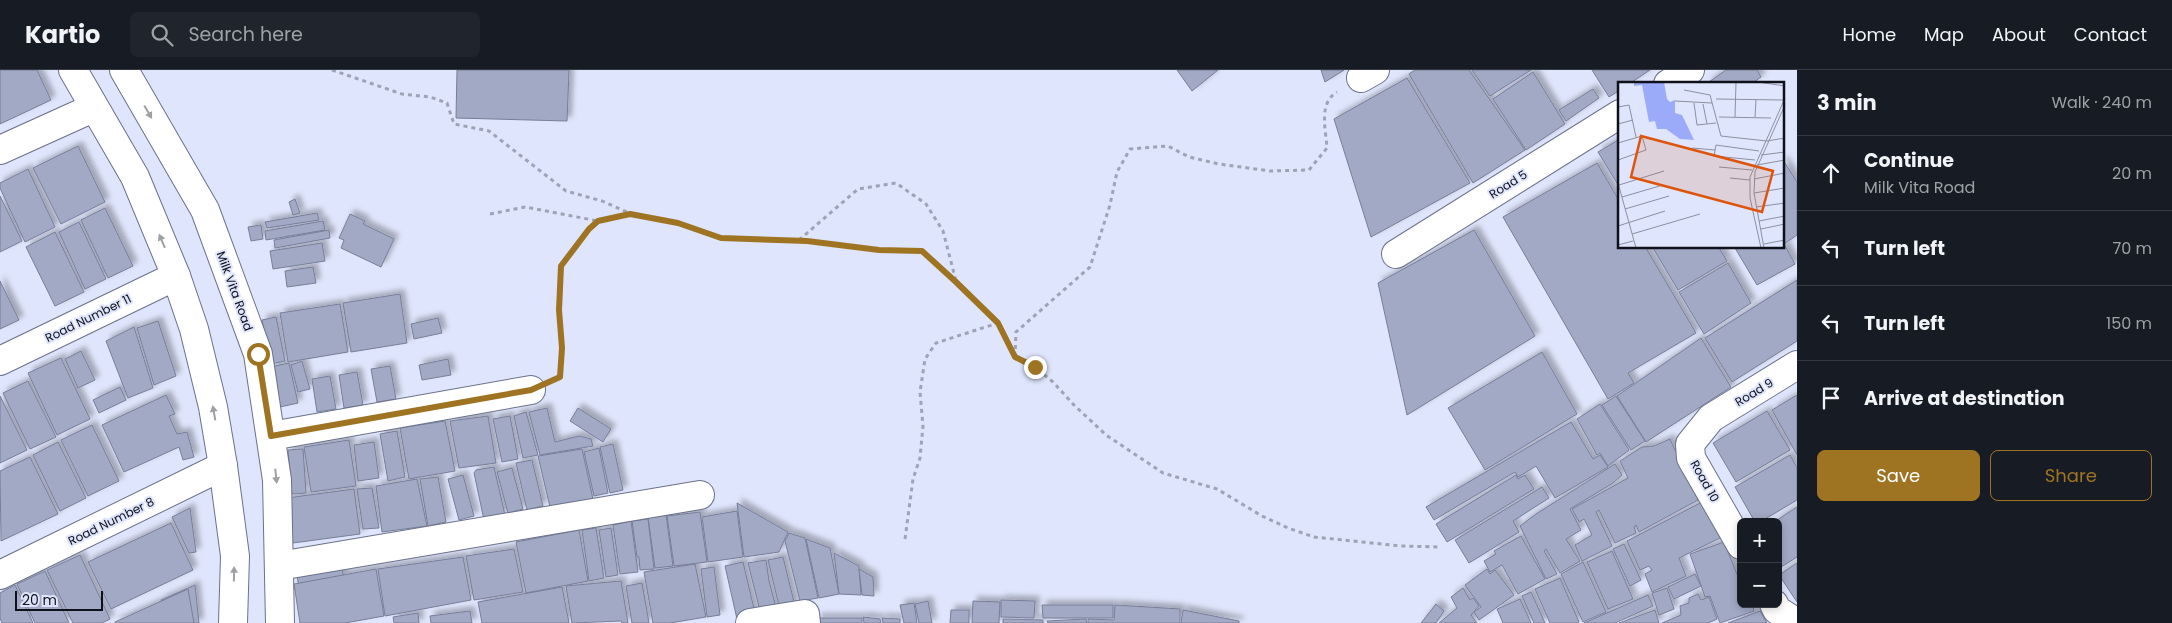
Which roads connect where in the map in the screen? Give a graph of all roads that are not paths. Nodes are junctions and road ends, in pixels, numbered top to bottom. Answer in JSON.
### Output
{"nodes":[{"id":1,"x":73,"y":70,"type":"edge"},
{"id":2,"x":124,"y":70,"type":"edge"},
{"id":3,"x":1690,"y":70,"type":"edge"},
{"id":4,"x":1671,"y":82,"type":"edge"},
{"id":5,"x":93,"y":108,"type":"junction"},
{"id":6,"x":1618,"y":115,"type":"edge"},
{"id":7,"x":0,"y":150,"type":"edge"},
{"id":8,"x":1396,"y":254,"type":"dead end"},
{"id":9,"x":176,"y":276,"type":"junction"},
{"id":10,"x":0,"y":361,"type":"edge"},
{"id":11,"x":1797,"y":366,"type":"edge"},
{"id":12,"x":531,"y":390,"type":"road end"},
{"id":13,"x":1711,"y":418,"type":"joint"},
{"id":14,"x":271,"y":436,"type":"junction"},
{"id":15,"x":223,"y":466,"type":"junction"},
{"id":16,"x":700,"y":495,"type":"dead end"},
{"id":17,"x":1737,"y":538,"type":"edge"},
{"id":18,"x":279,"y":566,"type":"junction"},
{"id":19,"x":0,"y":575,"type":"edge"},
{"id":20,"x":1776,"y":608,"type":"edge"},
{"id":21,"x":1797,"y":622,"type":"edge"},
{"id":22,"x":233,"y":623,"type":"edge"},
{"id":23,"x":280,"y":623,"type":"edge"},
{"id":24,"x":750,"y":623,"type":"edge"},
{"id":25,"x":806,"y":623,"type":"edge"}],
"edges":[{"from":1,"to":5,"type":"street"},
{"from":2,"to":14,"type":"street","name":"Milk Vita Road","one_way":true},
{"from":3,"to":4,"type":"street"},
{"from":5,"to":7,"type":"street"},
{"from":9,"to":5,"type":"street","one_way":true},
{"from":6,"to":8,"type":"street","name":"Road 5"},
{"from":9,"to":10,"type":"street","name":"Road Number 11"},
{"from":15,"to":9,"type":"street","one_way":true},
{"from":11,"to":13,"type":"street","name":"Road 9"},
{"from":12,"to":14,"type":"street"},
{"from":13,"to":17,"type":"street","name":"Road 10"},
{"from":14,"to":18,"type":"street","name":"Milk Vita Road","one_way":true},
{"from":15,"to":19,"type":"street","name":"Road Number 8"},
{"from":22,"to":15,"type":"street","one_way":true},
{"from":16,"to":18,"type":"street"},
{"from":18,"to":23,"type":"street","name":"Milk Vita Road"},
{"from":20,"to":21,"type":"street"},
{"from":24,"to":25,"type":"street"}]}
